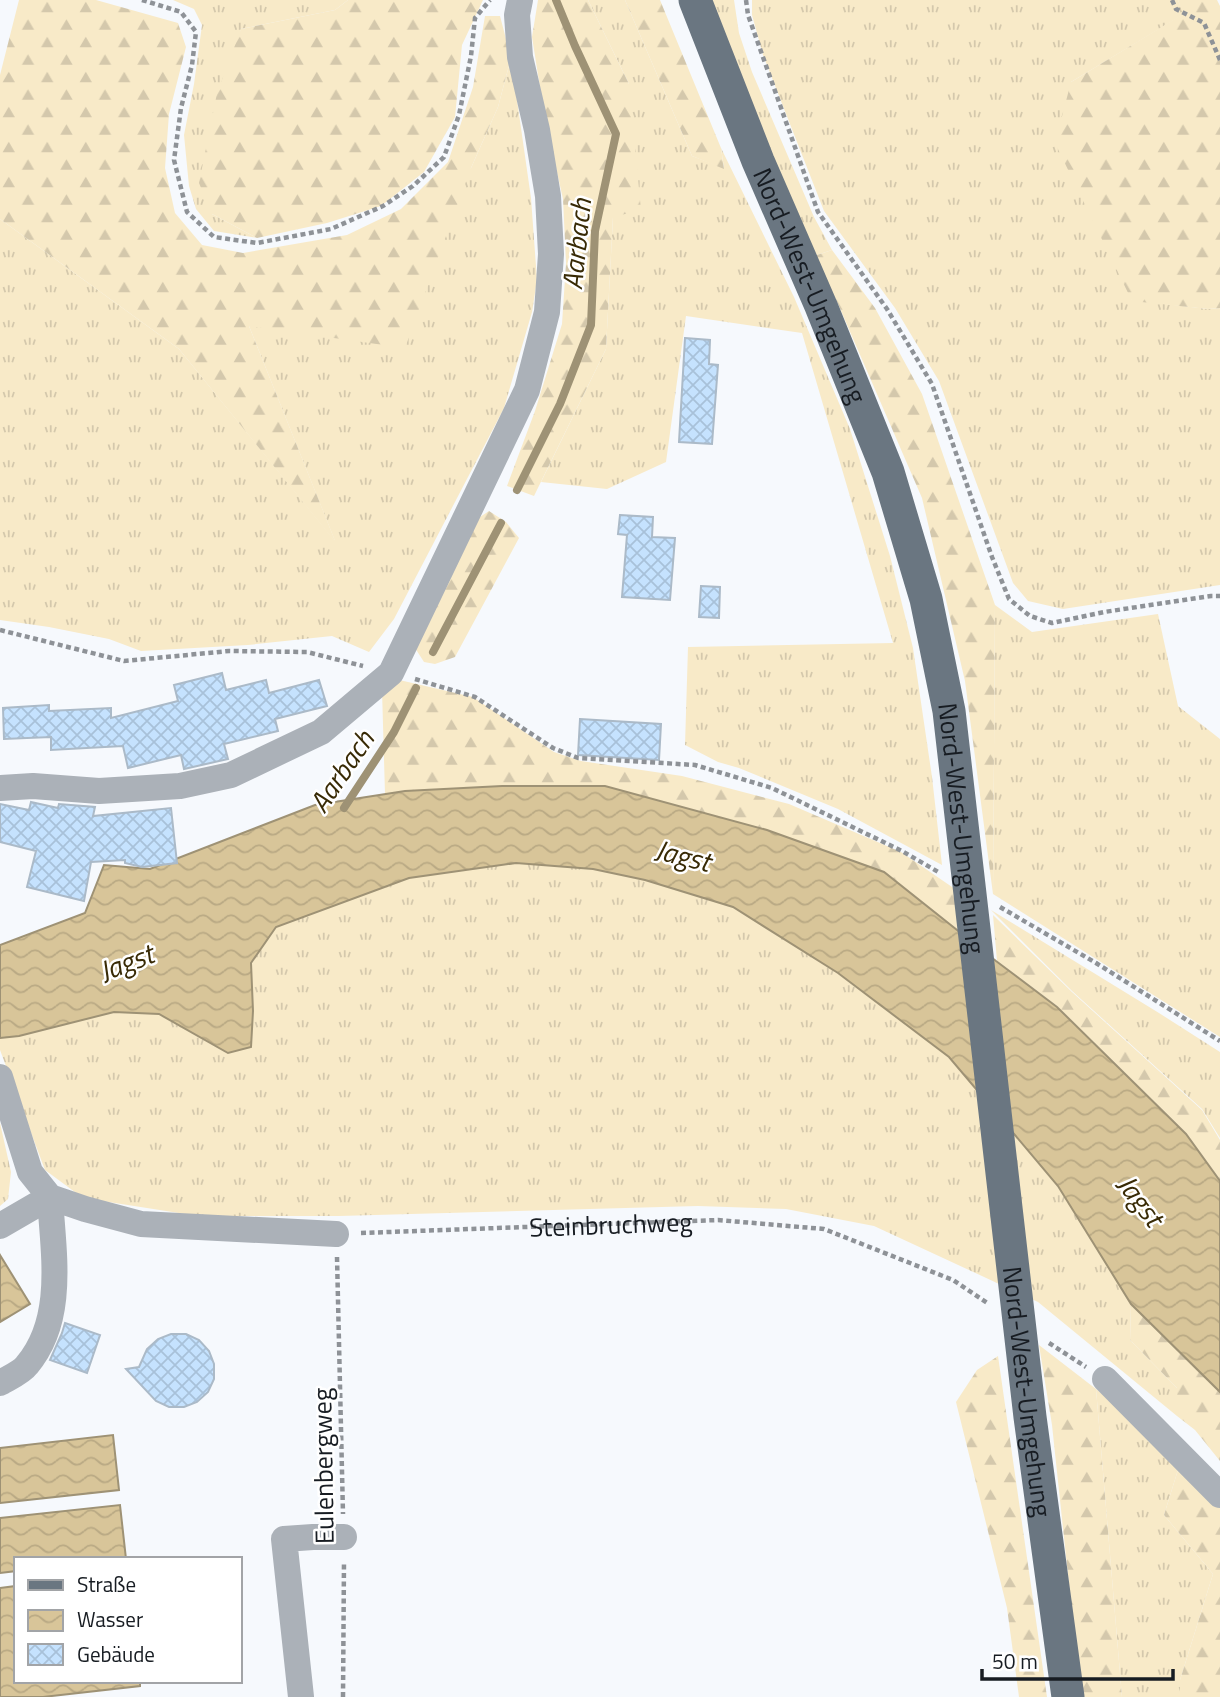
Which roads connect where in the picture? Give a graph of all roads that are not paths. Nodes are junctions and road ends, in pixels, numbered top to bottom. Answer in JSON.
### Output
{"nodes":[{"id":1,"x":520,"y":0,"type":"edge"},
{"id":2,"x":695,"y":0,"type":"edge"},
{"id":3,"x":0,"y":788,"type":"edge"},
{"id":4,"x":0,"y":1077,"type":"edge"},
{"id":5,"x":50,"y":1197,"type":"junction"},
{"id":6,"x":0,"y":1226,"type":"edge"},
{"id":7,"x":337,"y":1234,"type":"road end"},
{"id":8,"x":1105,"y":1379,"type":"road end"},
{"id":9,"x":0,"y":1383,"type":"edge"},
{"id":10,"x":1220,"y":1495,"type":"edge"},
{"id":11,"x":344,"y":1537,"type":"road end"},
{"id":12,"x":301,"y":1697,"type":"edge"},
{"id":13,"x":1068,"y":1697,"type":"edge"}],
"edges":[{"from":1,"to":3,"type":"lane"},
{"from":2,"to":13,"type":"main road","name":"Nord-West-Umgehung"},
{"from":4,"to":5,"type":"lane"},
{"from":5,"to":6,"type":"lane"},
{"from":5,"to":7,"type":"lane"},
{"from":5,"to":9,"type":"lane"},
{"from":8,"to":10,"type":"lane"},
{"from":11,"to":12,"type":"lane"}]}
